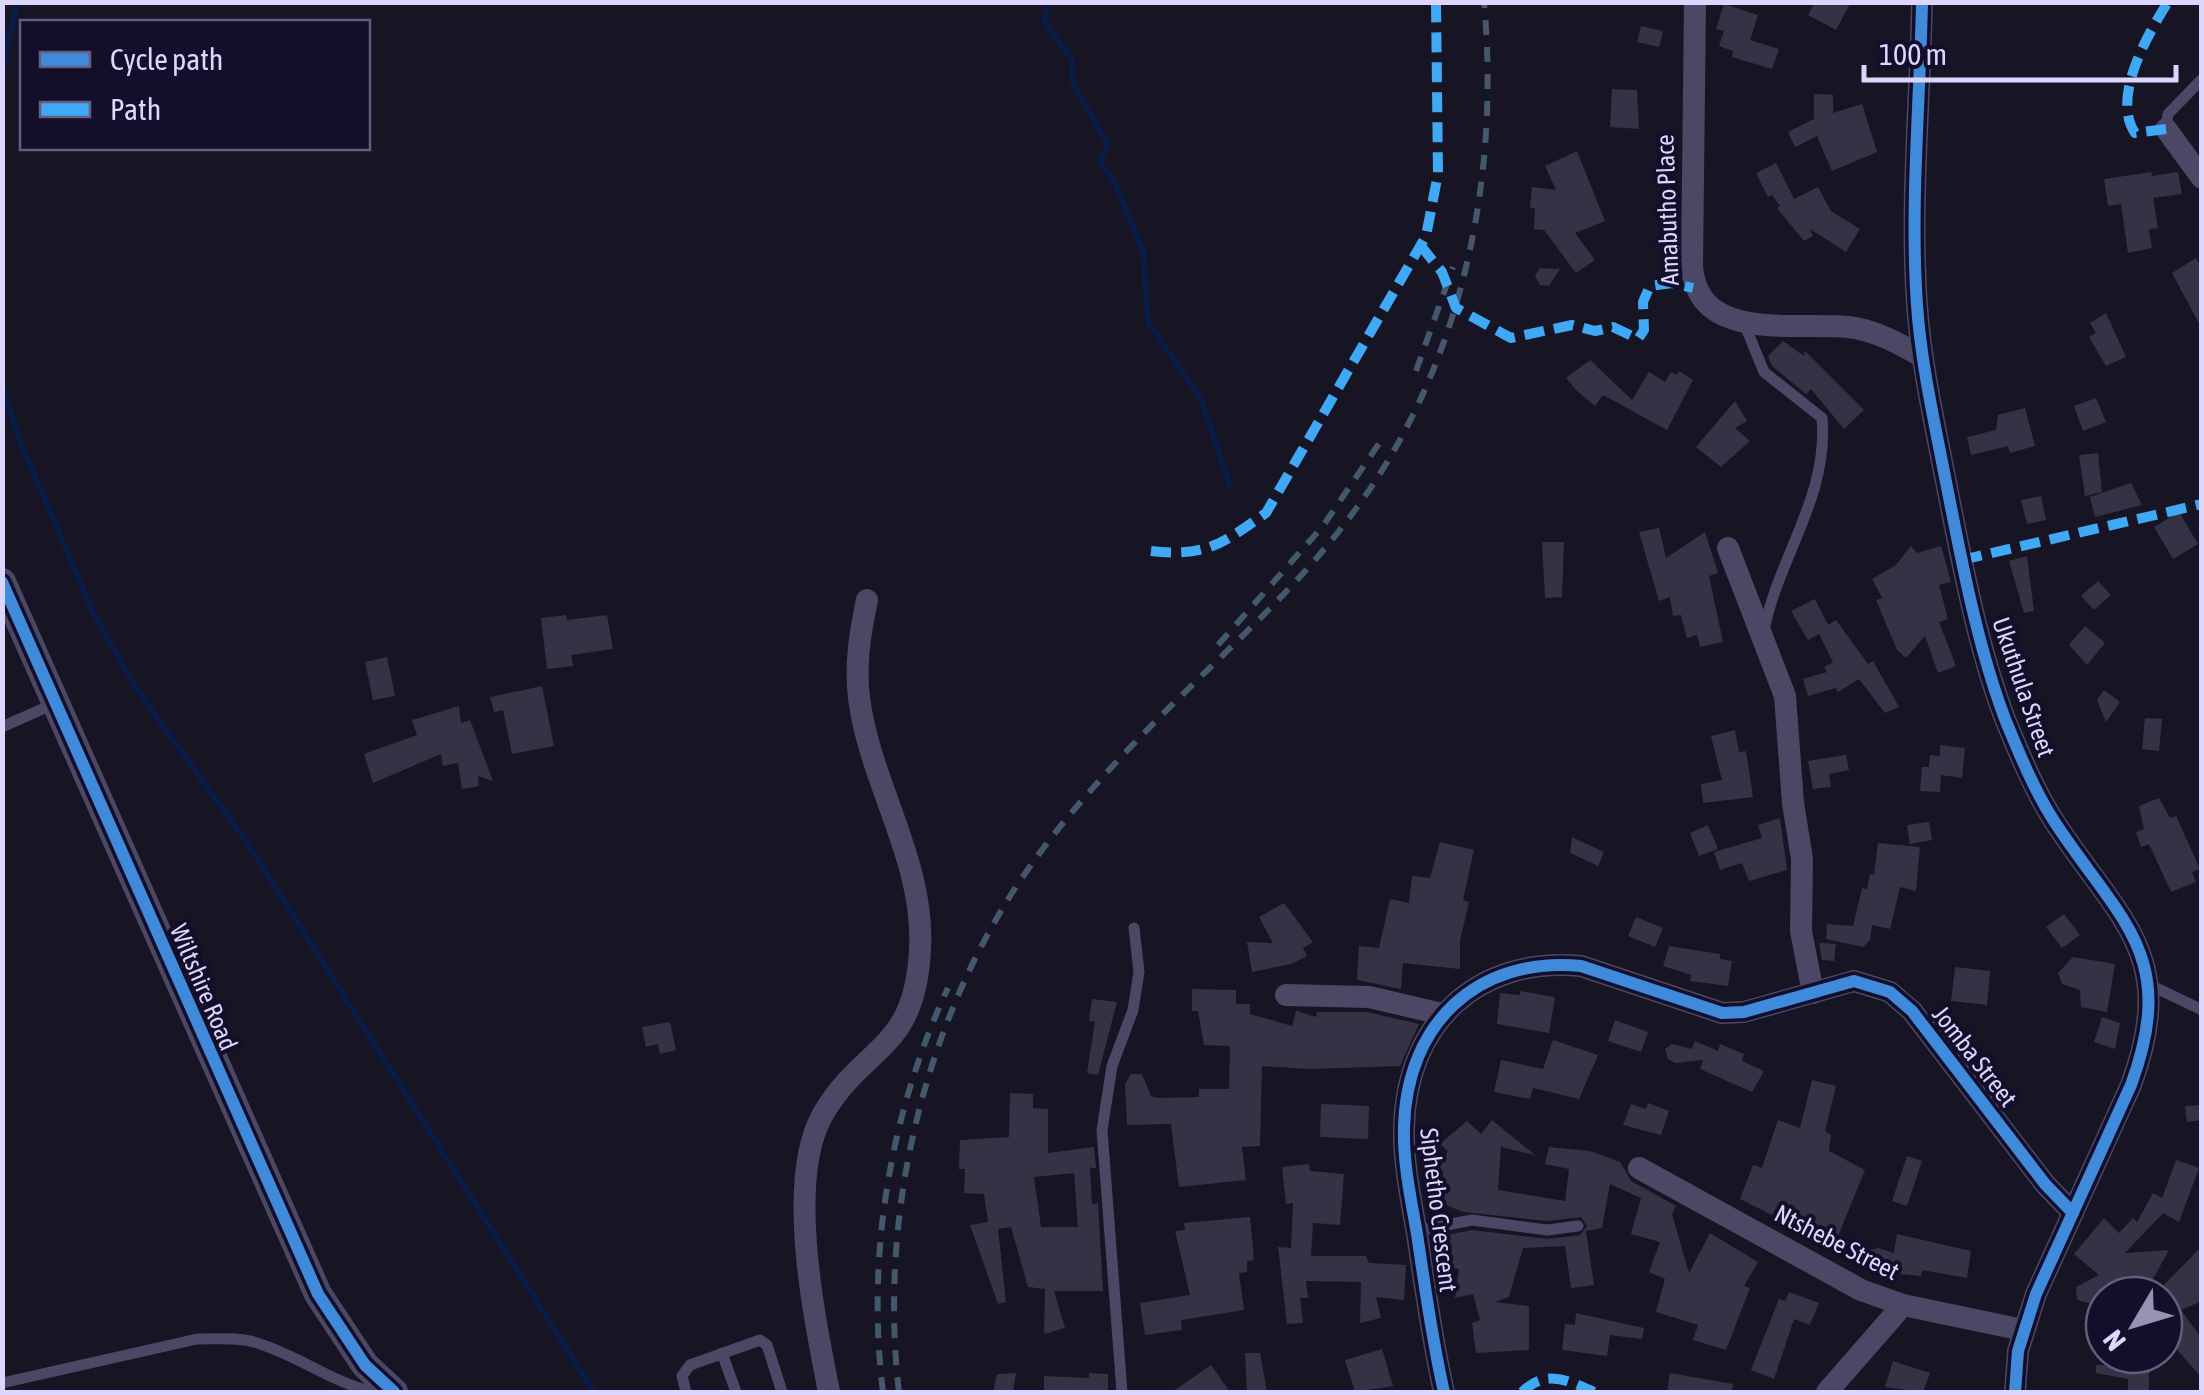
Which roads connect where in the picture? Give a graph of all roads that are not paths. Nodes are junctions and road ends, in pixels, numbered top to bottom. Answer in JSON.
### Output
{"nodes":[{"id":1,"x":1695,"y":2,"type":"edge"},
{"id":2,"x":1922,"y":2,"type":"edge"},
{"id":3,"x":2202,"y":79,"type":"edge"},
{"id":4,"x":2166,"y":129,"type":"joint"},
{"id":5,"x":2202,"y":178,"type":"edge"},
{"id":6,"x":1744,"y":322,"type":"junction"},
{"id":7,"x":1922,"y":356,"type":"junction"},
{"id":8,"x":1728,"y":548,"type":"dead end"},
{"id":9,"x":2,"y":582,"type":"edge"},
{"id":10,"x":868,"y":600,"type":"dead end"},
{"id":11,"x":1764,"y":630,"type":"junction"},
{"id":12,"x":56,"y":703,"type":"junction"},
{"id":13,"x":2,"y":727,"type":"edge"},
{"id":14,"x":1134,"y":928,"type":"dead end"},
{"id":15,"x":2148,"y":984,"type":"junction"},
{"id":16,"x":1812,"y":993,"type":"junction"},
{"id":17,"x":1286,"y":995,"type":"dead end"},
{"id":18,"x":2202,"y":1010,"type":"edge"},
{"id":19,"x":1442,"y":1014,"type":"junction"},
{"id":20,"x":1639,"y":1168,"type":"dead end"},
{"id":21,"x":2074,"y":1213,"type":"junction"},
{"id":22,"x":1578,"y":1226,"type":"dead end"},
{"id":23,"x":1416,"y":1231,"type":"junction"},
{"id":24,"x":1902,"y":1304,"type":"junction"},
{"id":25,"x":2023,"y":1330,"type":"junction"},
{"id":26,"x":722,"y":1352,"type":"junction"},
{"id":27,"x":2,"y":1383,"type":"edge"},
{"id":28,"x":373,"y":1392,"type":"edge"},
{"id":29,"x":394,"y":1392,"type":"edge"},
{"id":30,"x":686,"y":1392,"type":"edge"},
{"id":31,"x":736,"y":1392,"type":"edge"},
{"id":32,"x":782,"y":1392,"type":"edge"},
{"id":33,"x":829,"y":1392,"type":"edge"},
{"id":34,"x":1122,"y":1392,"type":"edge"},
{"id":35,"x":1444,"y":1392,"type":"edge"},
{"id":36,"x":1827,"y":1392,"type":"edge"},
{"id":37,"x":2015,"y":1392,"type":"edge"}],
"edges":[{"from":1,"to":6,"type":"street","name":"Amabutho Place"},
{"from":2,"to":7,"type":"street","name":"Ukuthula Street"},
{"from":3,"to":4,"type":"lane"},
{"from":4,"to":5,"type":"street"},
{"from":6,"to":7,"type":"street","name":"Amabutho Place"},
{"from":6,"to":11,"type":"lane"},
{"from":7,"to":15,"type":"street","name":"Ukuthula Street"},
{"from":8,"to":11,"type":"street"},
{"from":9,"to":12,"type":"street","name":"Wiltshire Road"},
{"from":10,"to":33,"type":"street"},
{"from":11,"to":16,"type":"street"},
{"from":12,"to":13,"type":"lane"},
{"from":12,"to":29,"type":"street","name":"Wiltshire Road"},
{"from":14,"to":34,"type":"lane"},
{"from":15,"to":18,"type":"lane"},
{"from":15,"to":21,"type":"street","name":"Ukuthula Street"},
{"from":16,"to":19,"type":"street","name":"Siphetho Crescent"},
{"from":16,"to":21,"type":"street","name":"Jomba Street"},
{"from":17,"to":19,"type":"street"},
{"from":19,"to":23,"type":"street","name":"Siphetho Crescent"},
{"from":20,"to":24,"type":"street","name":"Ntshebe Street"},
{"from":21,"to":25,"type":"street","name":"Ukuthula Street"},
{"from":22,"to":23,"type":"lane"},
{"from":23,"to":35,"type":"street","name":"Siphetho Crescent"},
{"from":24,"to":25,"type":"street","name":"Ntshebe Street"},
{"from":24,"to":36,"type":"street"},
{"from":25,"to":37,"type":"street","name":"Ukuthula Street"},
{"from":26,"to":30,"type":"lane"},
{"from":26,"to":31,"type":"lane"},
{"from":26,"to":32,"type":"lane"},
{"from":27,"to":28,"type":"lane"}]}
